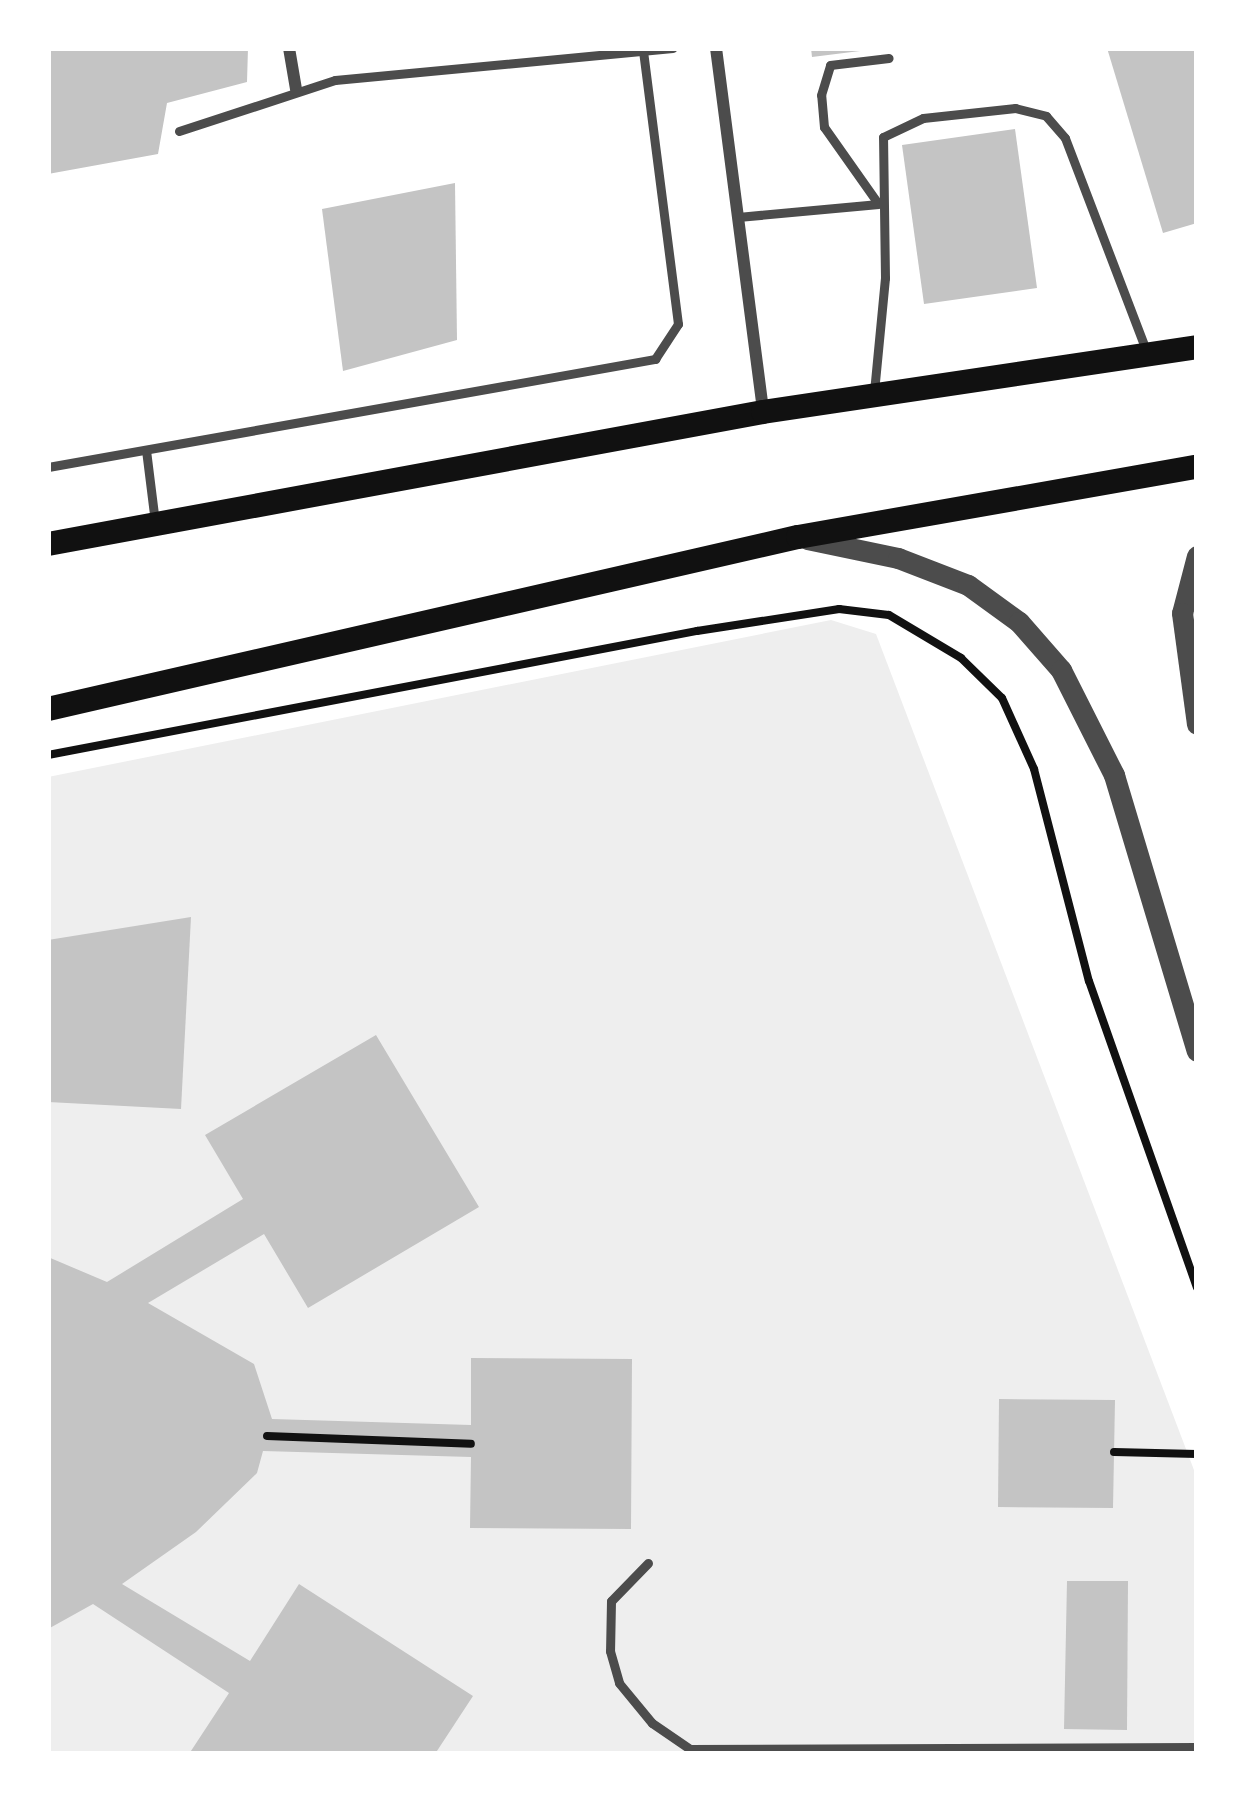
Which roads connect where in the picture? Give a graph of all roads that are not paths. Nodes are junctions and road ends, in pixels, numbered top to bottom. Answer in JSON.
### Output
{"nodes":[{"id":1,"x":289,"y":48,"type":"edge"},
{"id":2,"x":672,"y":48,"type":"edge"},
{"id":3,"x":716,"y":48,"type":"edge"},
{"id":4,"x":643,"y":51,"type":"junction"},
{"id":5,"x":890,"y":58,"type":"dead end"},
{"id":6,"x":296,"y":89,"type":"junction"},
{"id":7,"x":179,"y":131,"type":"dead end"},
{"id":8,"x":878,"y":204,"type":"junction"},
{"id":9,"x":738,"y":217,"type":"junction"},
{"id":10,"x":1197,"y":347,"type":"edge"},
{"id":11,"x":1147,"y":353,"type":"junction"},
{"id":12,"x":874,"y":394,"type":"junction"},
{"id":13,"x":763,"y":412,"type":"junction"},
{"id":14,"x":146,"y":450,"type":"junction"},
{"id":15,"x":48,"y":467,"type":"edge"},
{"id":16,"x":1197,"y":467,"type":"edge"},
{"id":17,"x":154,"y":522,"type":"junction"},
{"id":18,"x":798,"y":537,"type":"junction"},
{"id":19,"x":48,"y":544,"type":"edge"},
{"id":20,"x":1197,"y":556,"type":"edge"},
{"id":21,"x":48,"y":709,"type":"edge"},
{"id":22,"x":1197,"y":724,"type":"edge"},
{"id":23,"x":1197,"y":1051,"type":"edge"},
{"id":24,"x":648,"y":1563,"type":"dead end"},
{"id":25,"x":1197,"y":1747,"type":"edge"},
{"id":26,"x":760,"y":1752,"type":"edge"},
{"id":27,"x":840,"y":1752,"type":"edge"}],
"edges":[{"from":1,"to":6,"type":"street"},
{"from":2,"to":4,"type":"lane"},
{"from":3,"to":9,"type":"street"},
{"from":4,"to":6,"type":"lane"},
{"from":4,"to":14,"type":"lane"},
{"from":5,"to":8,"type":"lane"},
{"from":6,"to":7,"type":"lane"},
{"from":8,"to":9,"type":"lane"},
{"from":8,"to":11,"type":"lane"},
{"from":8,"to":12,"type":"lane"},
{"from":9,"to":13,"type":"street"},
{"from":10,"to":11,"type":"main road"},
{"from":11,"to":12,"type":"main road"},
{"from":12,"to":13,"type":"main road"},
{"from":13,"to":17,"type":"main road"},
{"from":14,"to":15,"type":"lane"},
{"from":14,"to":17,"type":"lane"},
{"from":16,"to":18,"type":"main road"},
{"from":17,"to":19,"type":"main road"},
{"from":18,"to":21,"type":"main road"},
{"from":18,"to":23,"type":"street"},
{"from":20,"to":22,"type":"street"},
{"from":24,"to":26,"type":"lane"},
{"from":25,"to":27,"type":"lane"},
{"from":26,"to":27,"type":"lane"}]}
